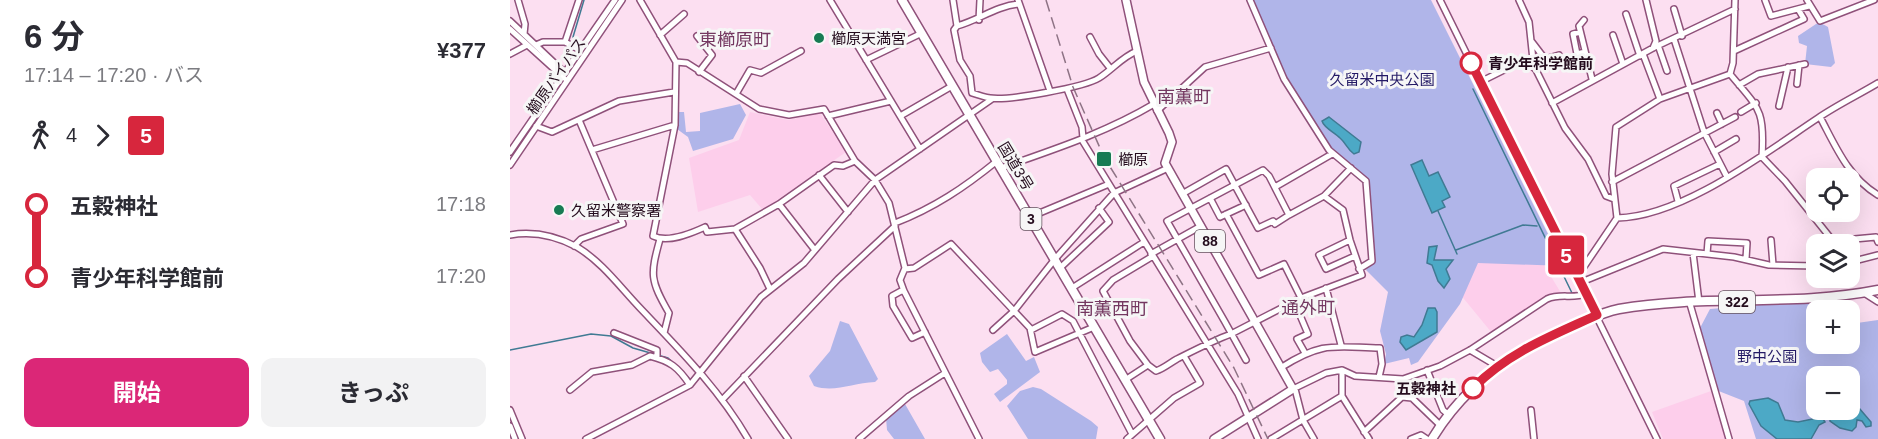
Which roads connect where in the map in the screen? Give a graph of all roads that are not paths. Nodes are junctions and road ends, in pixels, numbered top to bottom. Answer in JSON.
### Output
{"nodes":[{"id":1,"x":518,"y":0,"type":"edge"},
{"id":2,"x":579,"y":0,"type":"edge"},
{"id":3,"x":615,"y":0,"type":"edge"},
{"id":4,"x":622,"y":0,"type":"edge"},
{"id":5,"x":640,"y":0,"type":"edge"},
{"id":6,"x":830,"y":0,"type":"edge"},
{"id":7,"x":902,"y":0,"type":"edge"},
{"id":8,"x":953,"y":0,"type":"edge"},
{"id":9,"x":980,"y":0,"type":"edge"},
{"id":10,"x":1126,"y":0,"type":"edge"},
{"id":11,"x":1250,"y":0,"type":"edge"},
{"id":12,"x":1440,"y":0,"type":"edge"},
{"id":13,"x":1519,"y":0,"type":"edge"},
{"id":14,"x":1646,"y":0,"type":"edge"},
{"id":15,"x":1735,"y":0,"type":"edge"},
{"id":16,"x":1765,"y":0,"type":"edge"},
{"id":17,"x":1874,"y":0,"type":"edge"},
{"id":18,"x":1019,"y":2,"type":"edge"},
{"id":19,"x":1808,"y":3,"type":"edge"},
{"id":20,"x":1674,"y":9,"type":"dead end"},
{"id":21,"x":1735,"y":9,"type":"junction"},
{"id":22,"x":1798,"y":9,"type":"junction"},
{"id":23,"x":684,"y":14,"type":"dead end"},
{"id":24,"x":1626,"y":14,"type":"dead end"},
{"id":25,"x":979,"y":20,"type":"junction"},
{"id":26,"x":1584,"y":20,"type":"dead end"},
{"id":27,"x":510,"y":21,"type":"edge"},
{"id":28,"x":957,"y":26,"type":"junction"},
{"id":29,"x":510,"y":29,"type":"edge"},
{"id":30,"x":922,"y":33,"type":"junction"},
{"id":31,"x":524,"y":34,"type":"junction"},
{"id":32,"x":660,"y":34,"type":"junction"},
{"id":33,"x":1613,"y":34,"type":"dead end"},
{"id":34,"x":697,"y":36,"type":"dead end"},
{"id":35,"x":1682,"y":36,"type":"junction"},
{"id":36,"x":1090,"y":37,"type":"dead end"},
{"id":37,"x":1674,"y":39,"type":"junction"},
{"id":38,"x":1531,"y":41,"type":"junction"},
{"id":39,"x":565,"y":42,"type":"junction"},
{"id":40,"x":527,"y":45,"type":"junction"},
{"id":41,"x":536,"y":45,"type":"junction"},
{"id":42,"x":1656,"y":46,"type":"junction"},
{"id":43,"x":1271,"y":48,"type":"junction"},
{"id":44,"x":580,"y":50,"type":"junction"},
{"id":45,"x":801,"y":51,"type":"dead end"},
{"id":46,"x":1137,"y":51,"type":"junction"},
{"id":47,"x":1734,"y":51,"type":"junction"},
{"id":48,"x":510,"y":54,"type":"edge"},
{"id":49,"x":1559,"y":55,"type":"dead end"},
{"id":50,"x":1642,"y":55,"type":"junction"},
{"id":51,"x":866,"y":60,"type":"junction"},
{"id":52,"x":676,"y":62,"type":"junction"},
{"id":53,"x":1529,"y":63,"type":"junction"},
{"id":54,"x":1623,"y":64,"type":"junction"},
{"id":55,"x":1788,"y":67,"type":"junction"},
{"id":56,"x":1110,"y":68,"type":"junction"},
{"id":57,"x":1667,"y":71,"type":"dead end"},
{"id":58,"x":699,"y":72,"type":"junction"},
{"id":59,"x":1730,"y":74,"type":"junction"},
{"id":60,"x":563,"y":75,"type":"junction"},
{"id":61,"x":1592,"y":79,"type":"junction"},
{"id":62,"x":568,"y":80,"type":"junction"},
{"id":63,"x":1480,"y":82,"type":"junction"},
{"id":64,"x":1878,"y":83,"type":"edge"},
{"id":65,"x":1797,"y":84,"type":"dead end"},
{"id":66,"x":1739,"y":85,"type":"junction"},
{"id":67,"x":952,"y":86,"type":"junction"},
{"id":68,"x":1688,"y":88,"type":"junction"},
{"id":69,"x":1067,"y":89,"type":"junction"},
{"id":70,"x":1050,"y":91,"type":"junction"},
{"id":71,"x":674,"y":92,"type":"junction"},
{"id":72,"x":736,"y":94,"type":"junction"},
{"id":73,"x":992,"y":99,"type":"junction"},
{"id":74,"x":1660,"y":99,"type":"junction"},
{"id":75,"x":891,"y":101,"type":"junction"},
{"id":76,"x":1552,"y":103,"type":"junction"},
{"id":77,"x":1756,"y":103,"type":"junction"},
{"id":78,"x":1779,"y":106,"type":"dead end"},
{"id":79,"x":1156,"y":107,"type":"junction"},
{"id":80,"x":1741,"y":112,"type":"dead end"},
{"id":81,"x":968,"y":113,"type":"junction"},
{"id":82,"x":1717,"y":113,"type":"dead end"},
{"id":83,"x":902,"y":115,"type":"junction"},
{"id":84,"x":828,"y":116,"type":"junction"},
{"id":85,"x":1735,"y":117,"type":"dead end"},
{"id":86,"x":1820,"y":117,"type":"junction"},
{"id":87,"x":579,"y":120,"type":"junction"},
{"id":88,"x":1722,"y":124,"type":"junction"},
{"id":89,"x":675,"y":125,"type":"junction"},
{"id":90,"x":536,"y":126,"type":"junction"},
{"id":91,"x":1704,"y":132,"type":"junction"},
{"id":92,"x":1082,"y":139,"type":"junction"},
{"id":93,"x":1736,"y":139,"type":"dead end"},
{"id":94,"x":920,"y":149,"type":"junction"},
{"id":95,"x":511,"y":150,"type":"edge"},
{"id":96,"x":592,"y":150,"type":"junction"},
{"id":97,"x":518,"y":152,"type":"junction"},
{"id":98,"x":1714,"y":152,"type":"junction"},
{"id":99,"x":1332,"y":154,"type":"junction"},
{"id":100,"x":1762,"y":157,"type":"junction"},
{"id":101,"x":855,"y":161,"type":"junction"},
{"id":102,"x":999,"y":164,"type":"junction"},
{"id":103,"x":1720,"y":164,"type":"junction"},
{"id":104,"x":510,"y":165,"type":"edge"},
{"id":105,"x":1168,"y":168,"type":"junction"},
{"id":106,"x":1351,"y":168,"type":"junction"},
{"id":107,"x":819,"y":175,"type":"junction"},
{"id":108,"x":1727,"y":177,"type":"junction"},
{"id":109,"x":875,"y":180,"type":"junction"},
{"id":110,"x":1612,"y":182,"type":"junction"},
{"id":111,"x":1109,"y":184,"type":"junction"},
{"id":112,"x":1234,"y":184,"type":"junction"},
{"id":113,"x":1275,"y":187,"type":"junction"},
{"id":114,"x":1114,"y":193,"type":"junction"},
{"id":115,"x":1182,"y":194,"type":"junction"},
{"id":116,"x":1878,"y":195,"type":"edge"},
{"id":117,"x":1324,"y":196,"type":"junction"},
{"id":118,"x":1210,"y":198,"type":"junction"},
{"id":119,"x":1614,"y":199,"type":"junction"},
{"id":120,"x":1678,"y":201,"type":"junction"},
{"id":121,"x":780,"y":204,"type":"junction"},
{"id":122,"x":1246,"y":205,"type":"junction"},
{"id":123,"x":1099,"y":208,"type":"junction"},
{"id":124,"x":1191,"y":209,"type":"junction"},
{"id":125,"x":848,"y":212,"type":"junction"},
{"id":126,"x":1226,"y":214,"type":"junction"},
{"id":127,"x":1289,"y":215,"type":"junction"},
{"id":128,"x":1030,"y":217,"type":"junction"},
{"id":129,"x":1617,"y":218,"type":"junction"},
{"id":130,"x":895,"y":225,"type":"junction"},
{"id":131,"x":1201,"y":226,"type":"junction"},
{"id":132,"x":735,"y":229,"type":"junction"},
{"id":133,"x":510,"y":235,"type":"edge"},
{"id":134,"x":660,"y":239,"type":"junction"},
{"id":135,"x":1177,"y":239,"type":"junction"},
{"id":136,"x":1350,"y":240,"type":"junction"},
{"id":137,"x":1771,"y":240,"type":"dead end"},
{"id":138,"x":1144,"y":242,"type":"junction"},
{"id":139,"x":1878,"y":242,"type":"edge"},
{"id":140,"x":574,"y":246,"type":"junction"},
{"id":141,"x":814,"y":249,"type":"junction"},
{"id":142,"x":1693,"y":253,"type":"junction"},
{"id":143,"x":1707,"y":254,"type":"junction"},
{"id":144,"x":1152,"y":255,"type":"junction"},
{"id":145,"x":1878,"y":255,"type":"edge"},
{"id":146,"x":1355,"y":256,"type":"junction"},
{"id":147,"x":1055,"y":259,"type":"junction"},
{"id":148,"x":1746,"y":259,"type":"junction"},
{"id":149,"x":1860,"y":260,"type":"edge"},
{"id":150,"x":1773,"y":265,"type":"junction"},
{"id":151,"x":1806,"y":266,"type":"edge"},
{"id":152,"x":1060,"y":268,"type":"junction"},
{"id":153,"x":905,"y":269,"type":"junction"},
{"id":154,"x":1359,"y":269,"type":"junction"},
{"id":155,"x":1578,"y":280,"type":"junction"},
{"id":156,"x":1072,"y":288,"type":"junction"},
{"id":157,"x":1326,"y":288,"type":"junction"},
{"id":158,"x":770,"y":289,"type":"junction"},
{"id":159,"x":903,"y":290,"type":"junction"},
{"id":160,"x":1878,"y":290,"type":"edge"},
{"id":161,"x":1864,"y":293,"type":"junction"},
{"id":162,"x":1586,"y":294,"type":"junction"},
{"id":163,"x":1301,"y":298,"type":"junction"},
{"id":164,"x":1294,"y":301,"type":"junction"},
{"id":165,"x":1878,"y":302,"type":"edge"},
{"id":166,"x":1694,"y":304,"type":"junction"},
{"id":167,"x":1014,"y":311,"type":"junction"},
{"id":168,"x":1597,"y":315,"type":"junction"},
{"id":169,"x":1255,"y":321,"type":"junction"},
{"id":170,"x":1094,"y":327,"type":"junction"},
{"id":171,"x":993,"y":330,"type":"dead end"},
{"id":172,"x":1031,"y":330,"type":"junction"},
{"id":173,"x":925,"y":332,"type":"junction"},
{"id":174,"x":614,"y":333,"type":"dead end"},
{"id":175,"x":664,"y":333,"type":"junction"},
{"id":176,"x":1081,"y":334,"type":"junction"},
{"id":177,"x":1231,"y":334,"type":"junction"},
{"id":178,"x":1207,"y":344,"type":"junction"},
{"id":179,"x":1341,"y":345,"type":"junction"},
{"id":180,"x":1470,"y":350,"type":"junction"},
{"id":181,"x":1305,"y":353,"type":"junction"},
{"id":182,"x":1184,"y":356,"type":"junction"},
{"id":183,"x":657,"y":357,"type":"junction"},
{"id":184,"x":1246,"y":360,"type":"dead end"},
{"id":185,"x":1148,"y":365,"type":"junction"},
{"id":186,"x":1497,"y":366,"type":"junction"},
{"id":187,"x":1282,"y":367,"type":"junction"},
{"id":188,"x":699,"y":370,"type":"junction"},
{"id":189,"x":1342,"y":370,"type":"junction"},
{"id":190,"x":1427,"y":370,"type":"junction"},
{"id":191,"x":945,"y":373,"type":"junction"},
{"id":192,"x":744,"y":376,"type":"junction"},
{"id":193,"x":1379,"y":377,"type":"junction"},
{"id":194,"x":1403,"y":379,"type":"junction"},
{"id":195,"x":1125,"y":380,"type":"junction"},
{"id":196,"x":690,"y":385,"type":"junction"},
{"id":197,"x":1294,"y":389,"type":"junction"},
{"id":198,"x":570,"y":390,"type":"dead end"},
{"id":199,"x":1342,"y":396,"type":"junction"},
{"id":200,"x":1402,"y":397,"type":"junction"},
{"id":201,"x":723,"y":399,"type":"junction"},
{"id":202,"x":510,"y":410,"type":"edge"},
{"id":203,"x":1531,"y":410,"type":"dead end"},
{"id":204,"x":1449,"y":415,"type":"junction"},
{"id":205,"x":1250,"y":416,"type":"junction"},
{"id":206,"x":1148,"y":420,"type":"junction"},
{"id":207,"x":1303,"y":420,"type":"junction"},
{"id":208,"x":1440,"y":425,"type":"junction"},
{"id":209,"x":510,"y":426,"type":"edge"},
{"id":210,"x":1365,"y":432,"type":"junction"},
{"id":211,"x":1132,"y":434,"type":"junction"},
{"id":212,"x":747,"y":437,"type":"edge"},
{"id":213,"x":1729,"y":438,"type":"edge"},
{"id":214,"x":515,"y":439,"type":"edge"},
{"id":215,"x":522,"y":439,"type":"edge"},
{"id":216,"x":586,"y":439,"type":"edge"},
{"id":217,"x":739,"y":439,"type":"edge"},
{"id":218,"x":788,"y":439,"type":"edge"},
{"id":219,"x":859,"y":439,"type":"edge"},
{"id":220,"x":979,"y":439,"type":"edge"},
{"id":221,"x":1127,"y":439,"type":"edge"},
{"id":222,"x":1160,"y":439,"type":"edge"},
{"id":223,"x":1214,"y":439,"type":"edge"},
{"id":224,"x":1258,"y":439,"type":"edge"},
{"id":225,"x":1271,"y":439,"type":"edge"},
{"id":226,"x":1314,"y":439,"type":"edge"},
{"id":227,"x":1369,"y":439,"type":"edge"},
{"id":228,"x":1411,"y":439,"type":"edge"},
{"id":229,"x":1427,"y":439,"type":"edge"},
{"id":230,"x":1432,"y":439,"type":"edge"},
{"id":231,"x":1534,"y":439,"type":"edge"},
{"id":232,"x":1657,"y":439,"type":"edge"},
{"id":233,"x":1737,"y":439,"type":"edge"}],
"edges":[{"from":1,"to":31,"type":"street"},
{"from":2,"to":39,"type":"street"},
{"from":3,"to":44,"type":"street","name":"櫛原バイパス"},
{"from":4,"to":62,"type":"street","name":"櫛原バイパス"},
{"from":5,"to":32,"type":"street"},
{"from":6,"to":51,"type":"street"},
{"from":7,"to":30,"type":"highway","name":"国道3号","number":"3"},
{"from":8,"to":28,"type":"street"},
{"from":9,"to":25,"type":"street"},
{"from":10,"to":46,"type":"main road"},
{"from":11,"to":43,"type":"street"},
{"from":12,"to":63,"type":"street"},
{"from":13,"to":38,"type":"street"},
{"from":14,"to":42,"type":"street"},
{"from":15,"to":21,"type":"street"},
{"from":16,"to":22,"type":"street"},
{"from":17,"to":19,"type":"street"},
{"from":18,"to":25,"type":"street"},
{"from":18,"to":70,"type":"street"},
{"from":19,"to":22,"type":"street"},
{"from":20,"to":35,"type":"street"},
{"from":21,"to":35,"type":"street"},
{"from":21,"to":47,"type":"street"},
{"from":22,"to":47,"type":"street"},
{"from":23,"to":32,"type":"street"},
{"from":24,"to":50,"type":"street"},
{"from":25,"to":28,"type":"street"},
{"from":26,"to":61,"type":"street"},
{"from":27,"to":31,"type":"street"},
{"from":28,"to":73,"type":"street"},
{"from":29,"to":40,"type":"street"},
{"from":30,"to":51,"type":"street"},
{"from":30,"to":67,"type":"highway","name":"国道3号","number":"3"},
{"from":31,"to":41,"type":"street"},
{"from":32,"to":52,"type":"street"},
{"from":33,"to":54,"type":"street"},
{"from":34,"to":58,"type":"street"},
{"from":35,"to":37,"type":"street"},
{"from":36,"to":56,"type":"street"},
{"from":37,"to":42,"type":"street"},
{"from":37,"to":68,"type":"street"},
{"from":38,"to":49,"type":"street"},
{"from":38,"to":53,"type":"street"},
{"from":39,"to":41,"type":"street"},
{"from":39,"to":44,"type":"street"},
{"from":40,"to":48,"type":"street"},
{"from":40,"to":60,"type":"street"},
{"from":41,"to":60,"type":"street"},
{"from":42,"to":50,"type":"street"},
{"from":42,"to":57,"type":"street"},
{"from":43,"to":79,"type":"street"},
{"from":43,"to":99,"type":"street"},
{"from":44,"to":60,"type":"street","name":"櫛原バイパス"},
{"from":45,"to":72,"type":"street"},
{"from":46,"to":56,"type":"street"},
{"from":46,"to":79,"type":"main road"},
{"from":47,"to":59,"type":"street"},
{"from":50,"to":54,"type":"street"},
{"from":50,"to":74,"type":"street"},
{"from":51,"to":75,"type":"street"},
{"from":52,"to":58,"type":"street"},
{"from":52,"to":71,"type":"street"},
{"from":53,"to":63,"type":"street"},
{"from":53,"to":76,"type":"street"},
{"from":54,"to":61,"type":"street"},
{"from":55,"to":65,"type":"street"},
{"from":55,"to":66,"type":"street"},
{"from":55,"to":78,"type":"street"},
{"from":56,"to":69,"type":"street"},
{"from":58,"to":72,"type":"street"},
{"from":59,"to":66,"type":"street"},
{"from":59,"to":68,"type":"street"},
{"from":60,"to":62,"type":"street"},
{"from":60,"to":95,"type":"street","name":"櫛原バイパス"},
{"from":61,"to":76,"type":"street"},
{"from":62,"to":90,"type":"street","name":"櫛原バイパス"},
{"from":63,"to":155,"type":"street"},
{"from":64,"to":86,"type":"street"},
{"from":66,"to":77,"type":"street"},
{"from":67,"to":81,"type":"highway","name":"国道3号","number":"3"},
{"from":67,"to":83,"type":"street"},
{"from":68,"to":74,"type":"street"},
{"from":68,"to":91,"type":"street"},
{"from":69,"to":70,"type":"street"},
{"from":69,"to":92,"type":"street"},
{"from":70,"to":73,"type":"street"},
{"from":71,"to":87,"type":"street"},
{"from":71,"to":89,"type":"street"},
{"from":72,"to":84,"type":"street"},
{"from":73,"to":81,"type":"street"},
{"from":74,"to":110,"type":"street"},
{"from":75,"to":83,"type":"street"},
{"from":75,"to":84,"type":"street"},
{"from":76,"to":119,"type":"street"},
{"from":77,"to":80,"type":"street"},
{"from":77,"to":100,"type":"street"},
{"from":79,"to":92,"type":"street"},
{"from":79,"to":105,"type":"main road"},
{"from":81,"to":94,"type":"street"},
{"from":81,"to":102,"type":"highway","name":"国道3号","number":"3"},
{"from":82,"to":88,"type":"street"},
{"from":83,"to":94,"type":"street"},
{"from":84,"to":101,"type":"street"},
{"from":85,"to":88,"type":"street"},
{"from":86,"to":100,"type":"street"},
{"from":86,"to":116,"type":"street"},
{"from":87,"to":90,"type":"street"},
{"from":87,"to":96,"type":"street"},
{"from":88,"to":91,"type":"street"},
{"from":89,"to":96,"type":"street"},
{"from":89,"to":134,"type":"street"},
{"from":90,"to":97,"type":"street","name":"櫛原バイパス"},
{"from":91,"to":98,"type":"street"},
{"from":91,"to":110,"type":"street"},
{"from":92,"to":102,"type":"street"},
{"from":92,"to":111,"type":"street"},
{"from":93,"to":98,"type":"street"},
{"from":94,"to":109,"type":"street"},
{"from":95,"to":97,"type":"street"},
{"from":96,"to":140,"type":"street"},
{"from":97,"to":104,"type":"street","name":"櫛原バイパス"},
{"from":98,"to":103,"type":"street"},
{"from":99,"to":106,"type":"street"},
{"from":99,"to":113,"type":"street"},
{"from":100,"to":108,"type":"street"},
{"from":100,"to":139,"type":"street"},
{"from":101,"to":107,"type":"street"},
{"from":101,"to":109,"type":"street"},
{"from":102,"to":128,"type":"highway","name":"国道3号","number":"3"},
{"from":102,"to":130,"type":"street"},
{"from":103,"to":108,"type":"street"},
{"from":103,"to":120,"type":"street"},
{"from":105,"to":114,"type":"street"},
{"from":105,"to":115,"type":"main road","number":"88"},
{"from":106,"to":117,"type":"street"},
{"from":106,"to":154,"type":"street"},
{"from":107,"to":121,"type":"street"},
{"from":107,"to":125,"type":"street"},
{"from":108,"to":120,"type":"street"},
{"from":109,"to":125,"type":"street"},
{"from":109,"to":130,"type":"street"},
{"from":110,"to":119,"type":"street"},
{"from":111,"to":114,"type":"street"},
{"from":111,"to":128,"type":"street"},
{"from":112,"to":113,"type":"street"},
{"from":112,"to":115,"type":"street"},
{"from":112,"to":118,"type":"street"},
{"from":112,"to":122,"type":"street"},
{"from":113,"to":127,"type":"street"},
{"from":114,"to":123,"type":"street"},
{"from":114,"to":138,"type":"street"},
{"from":115,"to":124,"type":"main road","number":"88"},
{"from":117,"to":127,"type":"street"},
{"from":117,"to":136,"type":"street"},
{"from":118,"to":124,"type":"street"},
{"from":118,"to":126,"type":"street"},
{"from":119,"to":129,"type":"street"},
{"from":120,"to":129,"type":"street"},
{"from":121,"to":132,"type":"street"},
{"from":121,"to":141,"type":"street"},
{"from":122,"to":126,"type":"street"},
{"from":122,"to":127,"type":"street"},
{"from":123,"to":147,"type":"street"},
{"from":123,"to":152,"type":"street"},
{"from":124,"to":131,"type":"main road","number":"88"},
{"from":124,"to":135,"type":"street"},
{"from":125,"to":141,"type":"street"},
{"from":126,"to":163,"type":"street"},
{"from":128,"to":147,"type":"highway","name":"国道3号","number":"3"},
{"from":129,"to":155,"type":"street"},
{"from":130,"to":153,"type":"street"},
{"from":130,"to":192,"type":"street"},
{"from":131,"to":135,"type":"street"},
{"from":131,"to":169,"type":"main road","number":"88"},
{"from":132,"to":134,"type":"street"},
{"from":132,"to":158,"type":"street"},
{"from":133,"to":140,"type":"street"},
{"from":134,"to":175,"type":"street"},
{"from":135,"to":144,"type":"street"},
{"from":135,"to":177,"type":"street"},
{"from":136,"to":146,"type":"street"},
{"from":136,"to":146,"type":"street"},
{"from":137,"to":150,"type":"street"},
{"from":138,"to":144,"type":"street"},
{"from":138,"to":156,"type":"street"},
{"from":140,"to":175,"type":"street"},
{"from":141,"to":158,"type":"street"},
{"from":142,"to":143,"type":"street"},
{"from":142,"to":155,"type":"street"},
{"from":142,"to":166,"type":"street"},
{"from":143,"to":148,"type":"street"},
{"from":143,"to":148,"type":"street"},
{"from":144,"to":178,"type":"street"},
{"from":144,"to":185,"type":"street"},
{"from":145,"to":149,"type":"street"},
{"from":146,"to":154,"type":"street"},
{"from":147,"to":152,"type":"highway","name":"国道3号","number":"3"},
{"from":147,"to":167,"type":"street"},
{"from":148,"to":150,"type":"street"},
{"from":150,"to":151,"type":"street"},
{"from":152,"to":156,"type":"highway","name":"国道3号","number":"3"},
{"from":153,"to":159,"type":"street"},
{"from":153,"to":167,"type":"street"},
{"from":154,"to":157,"type":"street"},
{"from":155,"to":162,"type":"street"},
{"from":156,"to":170,"type":"highway","name":"国道3号","number":"3"},
{"from":157,"to":163,"type":"street"},
{"from":157,"to":179,"type":"street"},
{"from":158,"to":188,"type":"street"},
{"from":159,"to":173,"type":"street"},
{"from":159,"to":173,"type":"street"},
{"from":160,"to":161,"type":"highway","number":"322"},
{"from":161,"to":165,"type":"street"},
{"from":161,"to":166,"type":"highway","number":"322"},
{"from":162,"to":168,"type":"street"},
{"from":162,"to":180,"type":"street"},
{"from":163,"to":164,"type":"street"},
{"from":164,"to":169,"type":"street"},
{"from":164,"to":181,"type":"street"},
{"from":166,"to":168,"type":"highway","number":"322"},
{"from":166,"to":213,"type":"street"},
{"from":167,"to":171,"type":"street"},
{"from":167,"to":172,"type":"street"},
{"from":168,"to":186,"type":"highway","number":"322"},
{"from":168,"to":232,"type":"street"},
{"from":169,"to":177,"type":"street"},
{"from":169,"to":187,"type":"main road","number":"88"},
{"from":170,"to":176,"type":"street"},
{"from":170,"to":195,"type":"highway","name":"国道3号","number":"3"},
{"from":172,"to":176,"type":"street"},
{"from":172,"to":176,"type":"street"},
{"from":173,"to":191,"type":"street"},
{"from":174,"to":183,"type":"street"},
{"from":175,"to":188,"type":"street"},
{"from":176,"to":211,"type":"street"},
{"from":177,"to":178,"type":"street"},
{"from":177,"to":184,"type":"street"},
{"from":178,"to":182,"type":"street"},
{"from":178,"to":205,"type":"street"},
{"from":179,"to":181,"type":"street"},
{"from":179,"to":193,"type":"street"},
{"from":180,"to":186,"type":"street"},
{"from":180,"to":190,"type":"street"},
{"from":181,"to":187,"type":"street"},
{"from":182,"to":185,"type":"street"},
{"from":182,"to":206,"type":"street"},
{"from":183,"to":196,"type":"street"},
{"from":183,"to":198,"type":"street"},
{"from":185,"to":195,"type":"street"},
{"from":186,"to":204,"type":"highway","number":"322"},
{"from":187,"to":197,"type":"main road","number":"88"},
{"from":188,"to":196,"type":"street"},
{"from":188,"to":201,"type":"street"},
{"from":189,"to":193,"type":"street"},
{"from":189,"to":197,"type":"street"},
{"from":189,"to":199,"type":"street"},
{"from":190,"to":194,"type":"street"},
{"from":190,"to":204,"type":"street"},
{"from":191,"to":219,"type":"street"},
{"from":191,"to":220,"type":"street"},
{"from":192,"to":201,"type":"street"},
{"from":192,"to":218,"type":"street"},
{"from":193,"to":194,"type":"street"},
{"from":194,"to":200,"type":"street"},
{"from":195,"to":206,"type":"highway","name":"国道3号","number":"3"},
{"from":196,"to":216,"type":"street"},
{"from":197,"to":205,"type":"main road"},
{"from":197,"to":207,"type":"street"},
{"from":199,"to":207,"type":"street"},
{"from":199,"to":210,"type":"street"},
{"from":200,"to":208,"type":"street"},
{"from":200,"to":210,"type":"street"},
{"from":201,"to":212,"type":"street"},
{"from":202,"to":215,"type":"street"},
{"from":203,"to":231,"type":"street"},
{"from":204,"to":208,"type":"highway","number":"322"},
{"from":205,"to":223,"type":"main road"},
{"from":205,"to":224,"type":"street"},
{"from":206,"to":211,"type":"street"},
{"from":206,"to":222,"type":"highway","name":"国道3号","number":"3"},
{"from":207,"to":225,"type":"street"},
{"from":207,"to":226,"type":"street"},
{"from":208,"to":230,"type":"highway","number":"322"},
{"from":209,"to":214,"type":"street"},
{"from":210,"to":227,"type":"street"},
{"from":211,"to":221,"type":"street"},
{"from":212,"to":217,"type":"street"},
{"from":213,"to":233,"type":"street"},
{"from":228,"to":229,"type":"street"}]}
